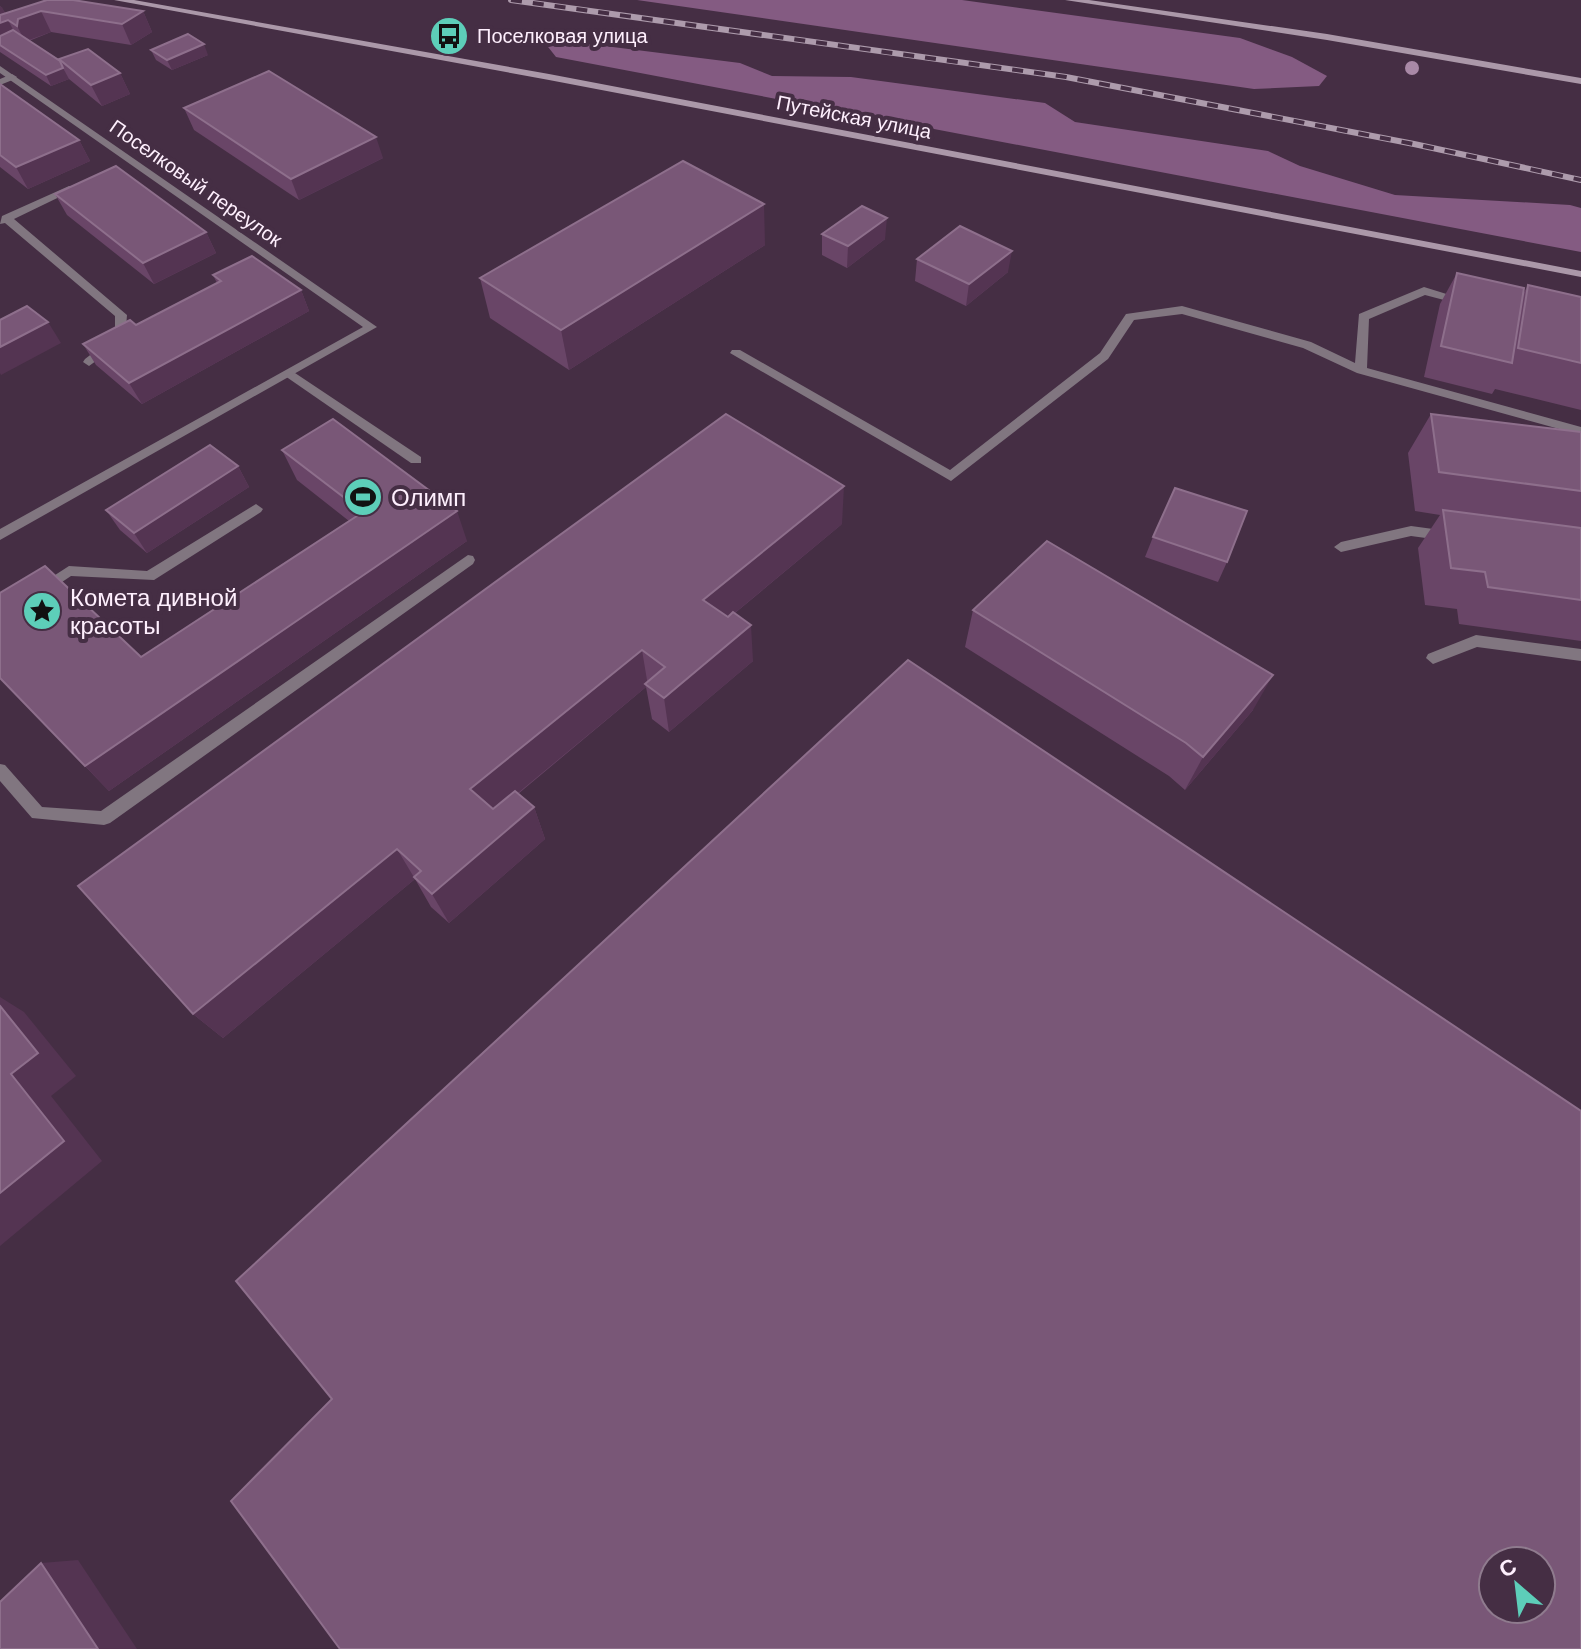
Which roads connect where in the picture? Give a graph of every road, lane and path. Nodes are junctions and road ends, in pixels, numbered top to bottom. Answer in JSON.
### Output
{"nodes":[{"id":1,"x":119,"y":0,"type":"edge"},
{"id":2,"x":1070,"y":0,"type":"edge"},
{"id":3,"x":0,"y":69,"type":"edge"},
{"id":4,"x":12,"y":77,"type":"junction"},
{"id":5,"x":1581,"y":81,"type":"edge"},
{"id":6,"x":0,"y":82,"type":"edge"},
{"id":7,"x":133,"y":162,"type":"junction"},
{"id":8,"x":117,"y":169,"type":"edge"},
{"id":9,"x":90,"y":181,"type":"edge"},
{"id":10,"x":3,"y":219,"type":"edge"},
{"id":11,"x":1581,"y":274,"type":"edge"},
{"id":12,"x":1481,"y":305,"type":"edge"},
{"id":13,"x":736,"y":353,"type":"dead end"},
{"id":14,"x":89,"y":362,"type":"edge"},
{"id":15,"x":1361,"y":370,"type":"junction"},
{"id":16,"x":289,"y":373,"type":"junction"},
{"id":17,"x":1581,"y":431,"type":"edge"},
{"id":18,"x":416,"y":460,"type":"dead end"},
{"id":19,"x":256,"y":509,"type":"dead end"},
{"id":20,"x":0,"y":535,"type":"edge"},
{"id":21,"x":1457,"y":537,"type":"edge"},
{"id":22,"x":1341,"y":547,"type":"dead end"},
{"id":23,"x":468,"y":560,"type":"dead end"},
{"id":24,"x":23,"y":599,"type":"edge"},
{"id":25,"x":1581,"y":655,"type":"edge"},
{"id":26,"x":1433,"y":658,"type":"dead end"},
{"id":27,"x":0,"y":770,"type":"edge"}],
"edges":[{"from":1,"to":11,"type":"main road","name":"Путейская улица"},
{"from":2,"to":5,"type":"main road"},
{"from":3,"to":4,"type":"street","name":"Поселковый переулок"},
{"from":4,"to":6,"type":"street"},
{"from":4,"to":7,"type":"street","name":"Поселковый переулок"},
{"from":7,"to":8,"type":"street"},
{"from":7,"to":16,"type":"street","name":"Поселковый переулок"},
{"from":9,"to":10,"type":"street"},
{"from":10,"to":14,"type":"street"},
{"from":12,"to":15,"type":"street"},
{"from":13,"to":15,"type":"street"},
{"from":15,"to":17,"type":"street"},
{"from":16,"to":18,"type":"street"},
{"from":16,"to":20,"type":"street"},
{"from":19,"to":24,"type":"street"},
{"from":21,"to":22,"type":"street"},
{"from":23,"to":27,"type":"street"},
{"from":25,"to":26,"type":"street"}]}
